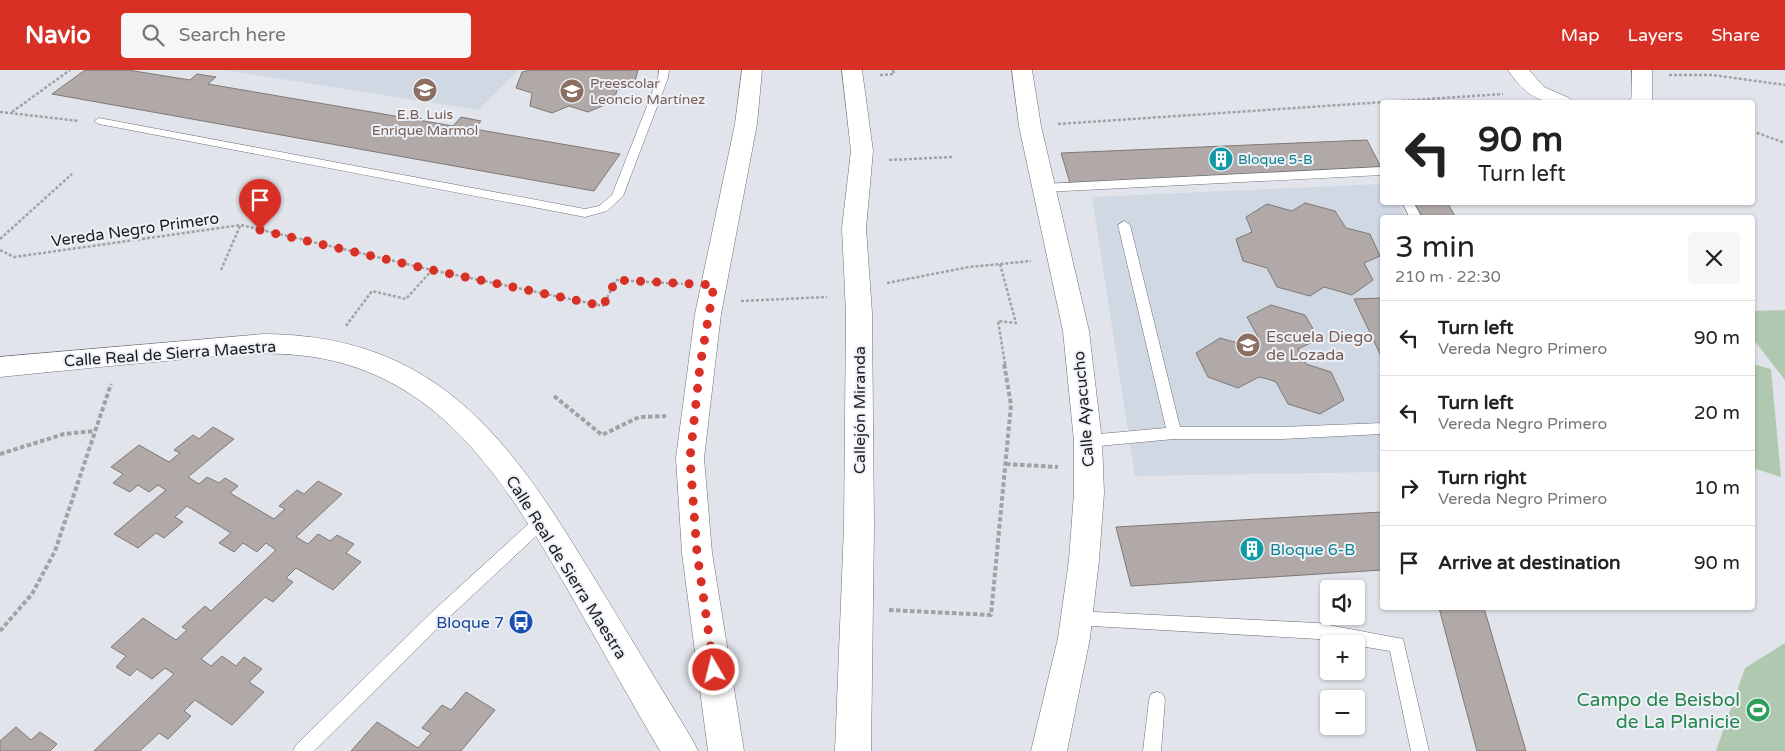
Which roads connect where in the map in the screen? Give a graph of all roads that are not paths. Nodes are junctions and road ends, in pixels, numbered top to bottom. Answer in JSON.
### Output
{"nodes":[{"id":1,"x":664,"y":70,"type":"edge"},
{"id":2,"x":752,"y":70,"type":"edge"},
{"id":3,"x":852,"y":70,"type":"edge"},
{"id":4,"x":1022,"y":70,"type":"edge"},
{"id":5,"x":1518,"y":70,"type":"edge"},
{"id":6,"x":1642,"y":74,"type":"edge"},
{"id":7,"x":1557,"y":100,"type":"edge"},
{"id":8,"x":1641,"y":100,"type":"edge"},
{"id":9,"x":99,"y":121,"type":"road end"},
{"id":10,"x":1380,"y":171,"type":"edge"},
{"id":11,"x":1044,"y":188,"type":"junction"},
{"id":12,"x":1124,"y":224,"type":"dead end"},
{"id":13,"x":0,"y":367,"type":"edge"},
{"id":14,"x":1380,"y":429,"type":"edge"},
{"id":15,"x":1174,"y":433,"type":"junction"},
{"id":16,"x":1088,"y":441,"type":"junction"},
{"id":17,"x":542,"y":521,"type":"junction"},
{"id":18,"x":1075,"y":618,"type":"junction"},
{"id":19,"x":1157,"y":700,"type":"dead end"},
{"id":20,"x":302,"y":751,"type":"edge"},
{"id":21,"x":680,"y":751,"type":"edge"},
{"id":22,"x":726,"y":751,"type":"edge"},
{"id":23,"x":853,"y":751,"type":"edge"},
{"id":24,"x":1049,"y":751,"type":"edge"},
{"id":25,"x":1152,"y":751,"type":"edge"},
{"id":26,"x":1420,"y":751,"type":"edge"}],
"edges":[{"from":1,"to":9,"type":"lane"},
{"from":2,"to":22,"type":"street"},
{"from":3,"to":23,"type":"street","name":"Callejón Miranda"},
{"from":4,"to":11,"type":"street","name":"Calle Ayacucho"},
{"from":5,"to":7,"type":"street"},
{"from":6,"to":8,"type":"street"},
{"from":10,"to":11,"type":"lane"},
{"from":11,"to":16,"type":"street","name":"Calle Ayacucho"},
{"from":12,"to":15,"type":"lane"},
{"from":13,"to":17,"type":"street","name":"Calle Real de Sierra Maestra"},
{"from":14,"to":15,"type":"lane"},
{"from":15,"to":16,"type":"lane"},
{"from":16,"to":18,"type":"street","name":"Calle Ayacucho"},
{"from":17,"to":20,"type":"lane"},
{"from":17,"to":21,"type":"street","name":"Calle Real de Sierra Maestra"},
{"from":18,"to":24,"type":"street","name":"Calle Ayacucho"},
{"from":18,"to":26,"type":"lane"},
{"from":19,"to":25,"type":"lane"}]}
